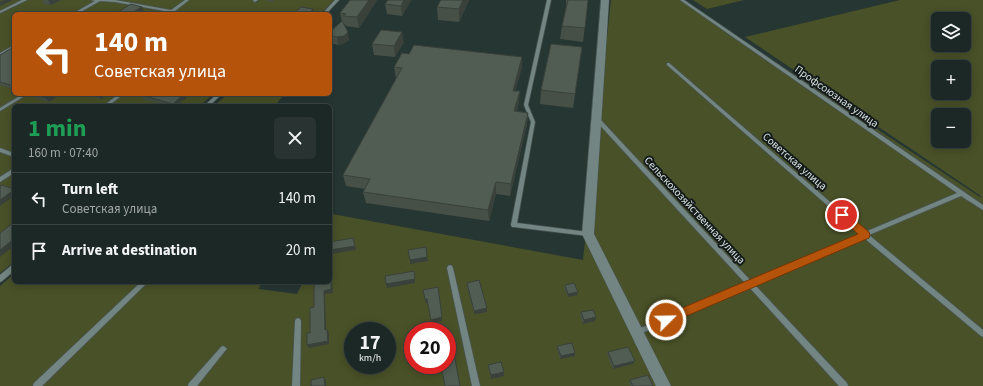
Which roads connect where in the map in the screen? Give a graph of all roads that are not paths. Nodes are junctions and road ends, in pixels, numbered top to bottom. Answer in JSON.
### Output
{"nodes":[{"id":1,"x":25,"y":0,"type":"edge"},
{"id":2,"x":187,"y":0,"type":"edge"},
{"id":3,"x":337,"y":0,"type":"edge"},
{"id":4,"x":549,"y":0,"type":"edge"},
{"id":5,"x":605,"y":0,"type":"edge"},
{"id":6,"x":682,"y":0,"type":"edge"},
{"id":7,"x":96,"y":1,"type":"edge"},
{"id":8,"x":116,"y":1,"type":"edge"},
{"id":9,"x":163,"y":10,"type":"junction"},
{"id":10,"x":172,"y":11,"type":"junction"},
{"id":11,"x":0,"y":12,"type":"edge"},
{"id":12,"x":77,"y":12,"type":"edge"},
{"id":13,"x":160,"y":12,"type":"edge"},
{"id":14,"x":177,"y":12,"type":"edge"},
{"id":15,"x":326,"y":12,"type":"edge"},
{"id":16,"x":12,"y":48,"type":"edge"},
{"id":17,"x":0,"y":55,"type":"edge"},
{"id":18,"x":668,"y":64,"type":"dead end"},
{"id":19,"x":23,"y":96,"type":"edge"},
{"id":20,"x":119,"y":96,"type":"edge"},
{"id":21,"x":218,"y":96,"type":"edge"},
{"id":22,"x":108,"y":104,"type":"edge"},
{"id":23,"x":208,"y":104,"type":"edge"},
{"id":24,"x":0,"y":110,"type":"edge"},
{"id":25,"x":596,"y":118,"type":"junction"},
{"id":26,"x":0,"y":150,"type":"edge"},
{"id":27,"x":12,"y":154,"type":"edge"},
{"id":28,"x":12,"y":171,"type":"edge"},
{"id":29,"x":0,"y":180,"type":"edge"},
{"id":30,"x":962,"y":193,"type":"junction"},
{"id":31,"x":982,"y":206,"type":"edge"},
{"id":32,"x":588,"y":234,"type":"junction"},
{"id":33,"x":865,"y":235,"type":"junction"},
{"id":34,"x":450,"y":268,"type":"dead end"},
{"id":35,"x":12,"y":269,"type":"edge"},
{"id":36,"x":0,"y":279,"type":"edge"},
{"id":37,"x":143,"y":284,"type":"edge"},
{"id":38,"x":751,"y":284,"type":"junction"},
{"id":39,"x":298,"y":321,"type":"dead end"},
{"id":40,"x":638,"y":332,"type":"junction"},
{"id":41,"x":983,"y":334,"type":"edge"},
{"id":42,"x":223,"y":349,"type":"dead end"},
{"id":43,"x":37,"y":386,"type":"edge"},
{"id":44,"x":192,"y":386,"type":"edge"},
{"id":45,"x":296,"y":386,"type":"edge"},
{"id":46,"x":476,"y":386,"type":"edge"},
{"id":47,"x":664,"y":386,"type":"edge"},
{"id":48,"x":844,"y":386,"type":"edge"}],
"edges":[{"from":1,"to":11,"type":"lane"},
{"from":2,"to":10,"type":"lane"},
{"from":3,"to":15,"type":"lane"},
{"from":4,"to":32,"type":"lane"},
{"from":5,"to":25,"type":"street"},
{"from":6,"to":30,"type":"lane","name":"Профсоюзная улица"},
{"from":7,"to":8,"type":"lane"},
{"from":7,"to":12,"type":"lane"},
{"from":8,"to":9,"type":"lane"},
{"from":9,"to":10,"type":"lane"},
{"from":9,"to":13,"type":"lane"},
{"from":10,"to":14,"type":"lane"},
{"from":16,"to":17,"type":"lane"},
{"from":18,"to":33,"type":"lane","name":"Советская улица"},
{"from":19,"to":24,"type":"lane"},
{"from":20,"to":22,"type":"lane"},
{"from":21,"to":23,"type":"lane"},
{"from":25,"to":32,"type":"street"},
{"from":25,"to":38,"type":"lane","name":"Сельскохозяйственная улица"},
{"from":26,"to":27,"type":"lane"},
{"from":28,"to":29,"type":"lane"},
{"from":30,"to":31,"type":"lane","name":"Профсоюзная улица"},
{"from":30,"to":33,"type":"lane"},
{"from":32,"to":40,"type":"street"},
{"from":33,"to":38,"type":"lane"},
{"from":33,"to":41,"type":"lane","name":"Советская улица"},
{"from":34,"to":46,"type":"lane"},
{"from":35,"to":36,"type":"lane"},
{"from":37,"to":43,"type":"lane"},
{"from":38,"to":40,"type":"lane"},
{"from":38,"to":48,"type":"lane","name":"Сельскохозяйственная улица"},
{"from":39,"to":45,"type":"lane"},
{"from":40,"to":47,"type":"street"},
{"from":42,"to":44,"type":"lane"}]}
